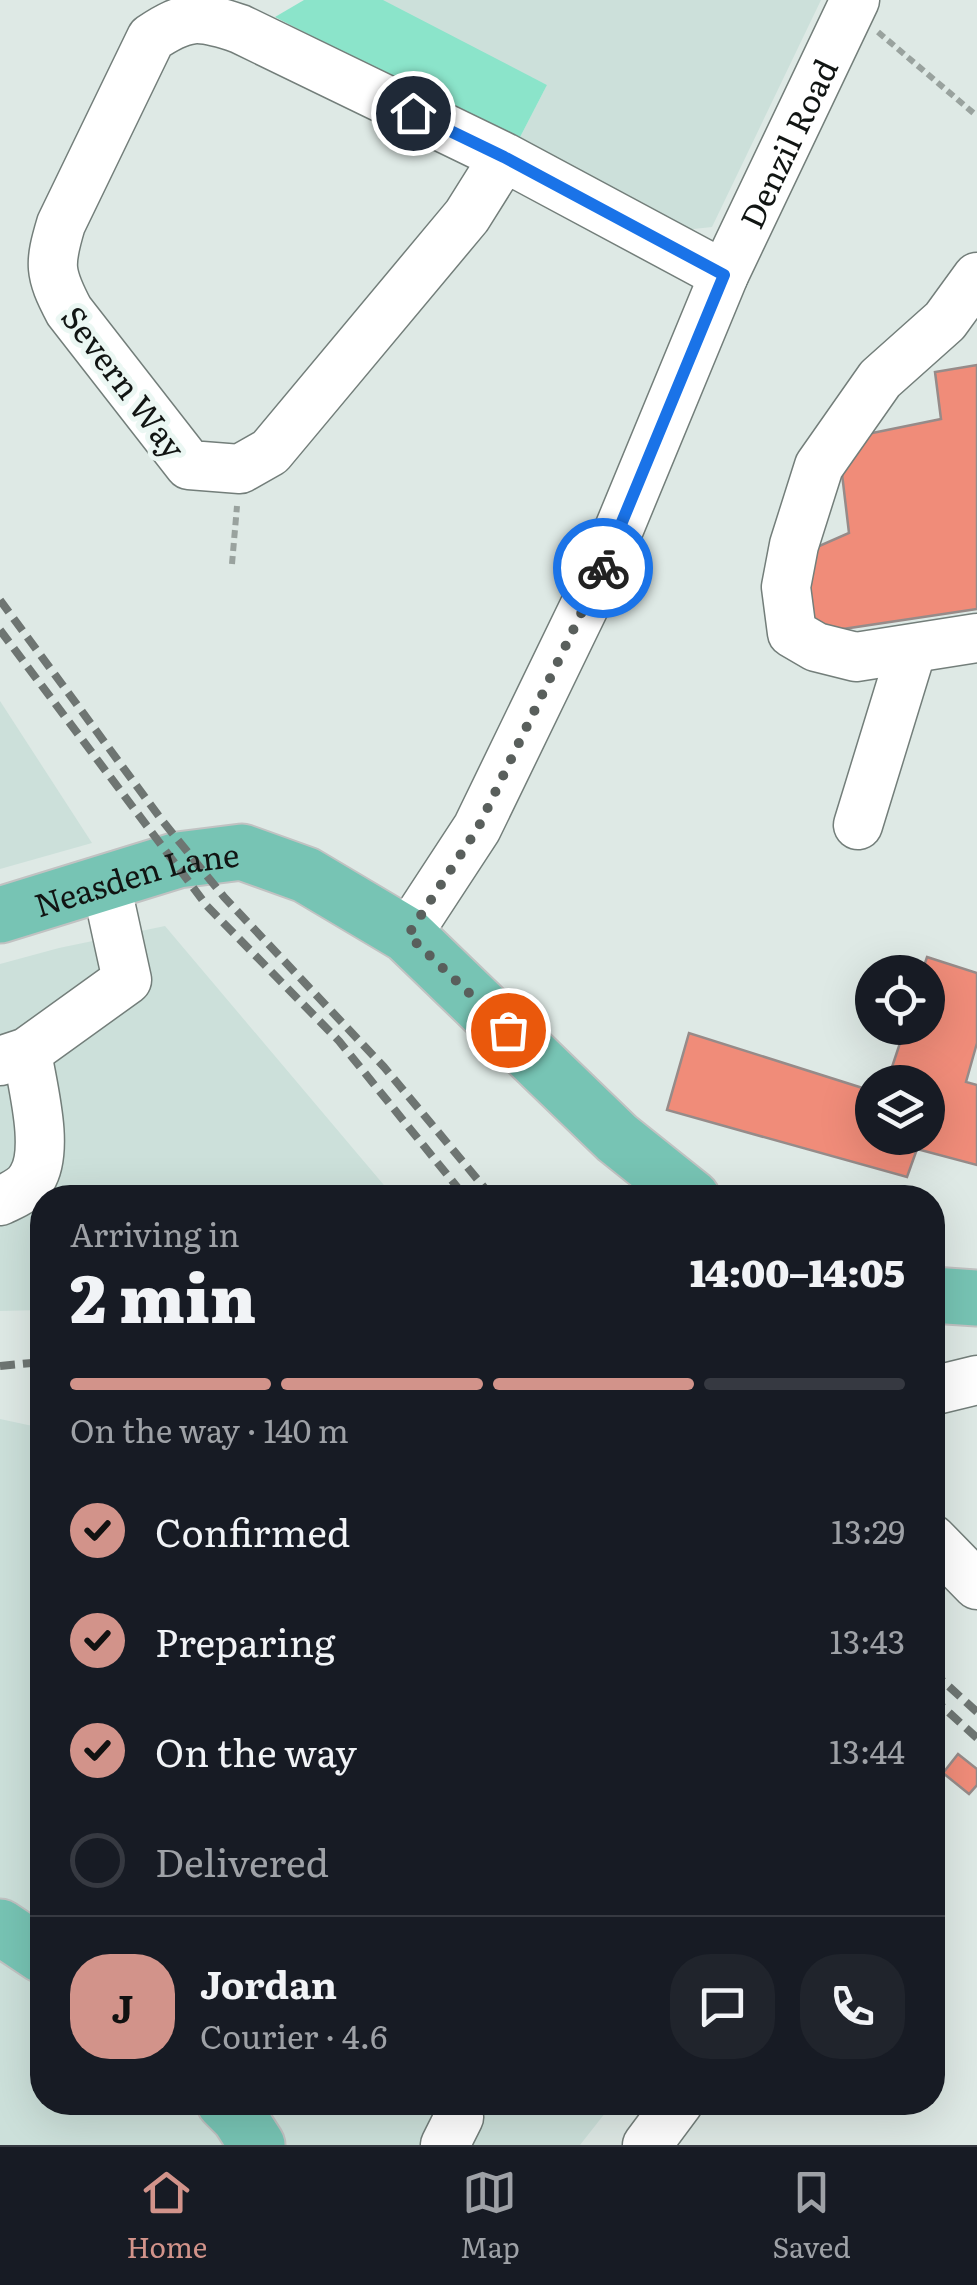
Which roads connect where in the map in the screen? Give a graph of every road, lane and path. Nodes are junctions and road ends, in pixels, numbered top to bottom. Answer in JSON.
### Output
{"nodes":[{"id":1,"x":853,"y":4,"type":"edge"},
{"id":2,"x":977,"y":116,"type":"edge"},
{"id":3,"x":504,"y":157,"type":"junction"},
{"id":4,"x":724,"y":275,"type":"junction"},
{"id":5,"x":977,"y":276,"type":"edge"},
{"id":6,"x":240,"y":469,"type":"junction"},
{"id":7,"x":232,"y":564,"type":"dead end"},
{"id":8,"x":977,"y":638,"type":"edge"},
{"id":9,"x":912,"y":649,"type":"junction"},
{"id":10,"x":858,"y":825,"type":"dead end"},
{"id":11,"x":106,"y":884,"type":"junction"},
{"id":12,"x":0,"y":915,"type":"edge"},
{"id":13,"x":408,"y":935,"type":"junction"},
{"id":14,"x":13,"y":1056,"type":"edge"},
{"id":15,"x":676,"y":1185,"type":"edge"},
{"id":16,"x":0,"y":1201,"type":"edge"},
{"id":17,"x":945,"y":1296,"type":"edge"},
{"id":18,"x":977,"y":1298,"type":"edge"},
{"id":19,"x":977,"y":1380,"type":"edge"},
{"id":20,"x":945,"y":1387,"type":"edge"},
{"id":21,"x":945,"y":1552,"type":"edge"},
{"id":22,"x":977,"y":1585,"type":"edge"},
{"id":23,"x":0,"y":1927,"type":"edge"},
{"id":24,"x":30,"y":1946,"type":"edge"},
{"id":25,"x":236,"y":2115,"type":"edge"},
{"id":26,"x":458,"y":2115,"type":"edge"},
{"id":27,"x":669,"y":2115,"type":"edge"},
{"id":28,"x":257,"y":2145,"type":"edge"},
{"id":29,"x":445,"y":2145,"type":"edge"},
{"id":30,"x":647,"y":2145,"type":"edge"}],
"edges":[{"from":1,"to":2,"type":"path"},
{"from":1,"to":4,"type":"street","name":"Denzil Road"},
{"from":3,"to":4,"type":"street"},
{"from":3,"to":6,"type":"street"},
{"from":3,"to":6,"type":"street","name":"Severn Way"},
{"from":4,"to":13,"type":"street","name":"Denzil Road"},
{"from":5,"to":9,"type":"street"},
{"from":6,"to":7,"type":"path"},
{"from":8,"to":9,"type":"street"},
{"from":9,"to":10,"type":"street"},
{"from":11,"to":12,"type":"main road","name":"Neasden Lane"},
{"from":11,"to":13,"type":"main road","name":"Neasden Lane"},
{"from":11,"to":14,"type":"street"},
{"from":13,"to":15,"type":"main road","name":"Neasden Lane"},
{"from":14,"to":16,"type":"street"},
{"from":17,"to":18,"type":"main road"},
{"from":19,"to":20,"type":"street"},
{"from":21,"to":22,"type":"street"},
{"from":23,"to":24,"type":"main road"},
{"from":25,"to":28,"type":"main road"},
{"from":26,"to":29,"type":"street"},
{"from":27,"to":30,"type":"street"}]}
